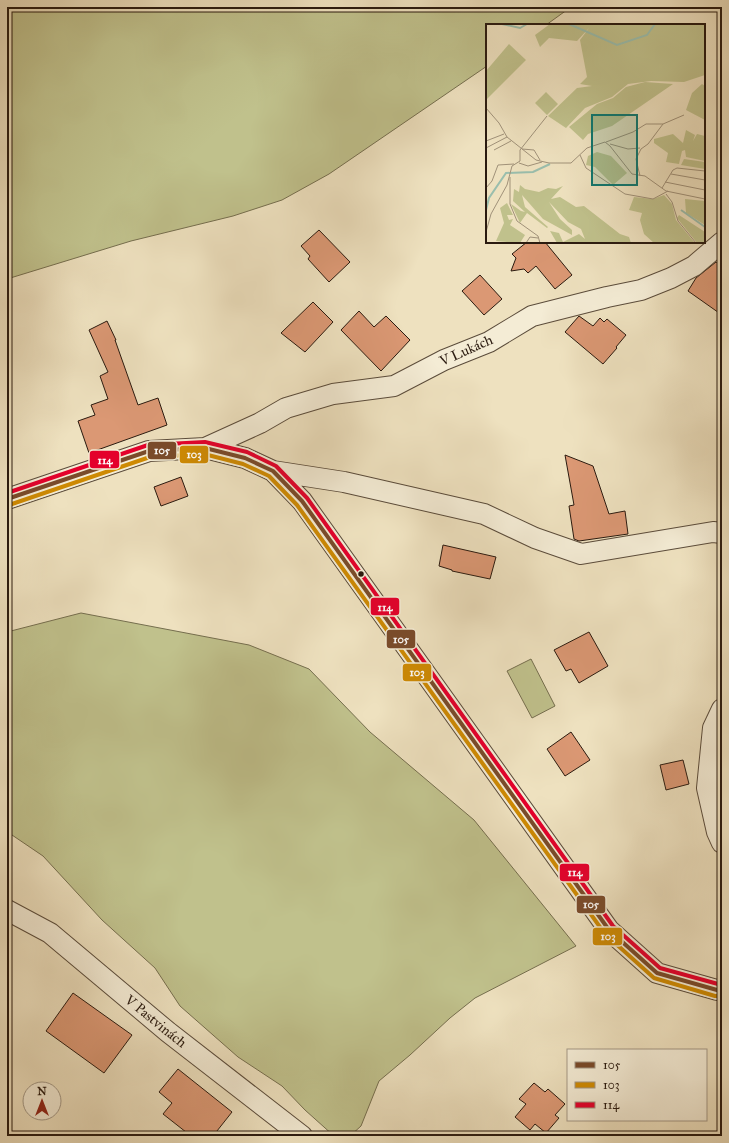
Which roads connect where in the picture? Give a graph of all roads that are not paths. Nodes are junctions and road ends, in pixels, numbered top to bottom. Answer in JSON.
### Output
{"nodes":[{"id":1,"x":722,"y":242,"type":"edge"},
{"id":2,"x":205,"y":448,"type":"junction"},
{"id":3,"x":273,"y":471,"type":"junction"},
{"id":4,"x":7,"y":499,"type":"edge"},
{"id":5,"x":722,"y":533,"type":"edge"},
{"id":6,"x":722,"y":709,"type":"edge"},
{"id":7,"x":722,"y":842,"type":"edge"},
{"id":8,"x":7,"y":910,"type":"edge"},
{"id":9,"x":722,"y":990,"type":"edge"},
{"id":10,"x":302,"y":1136,"type":"edge"}],
"edges":[{"from":1,"to":2,"type":"street","name":"V Lukách"},
{"from":2,"to":3,"type":"street"},
{"from":2,"to":4,"type":"street"},
{"from":3,"to":5,"type":"street"},
{"from":3,"to":9,"type":"street"},
{"from":6,"to":7,"type":"street"},
{"from":8,"to":10,"type":"street","name":"V Pastvinách"}]}
